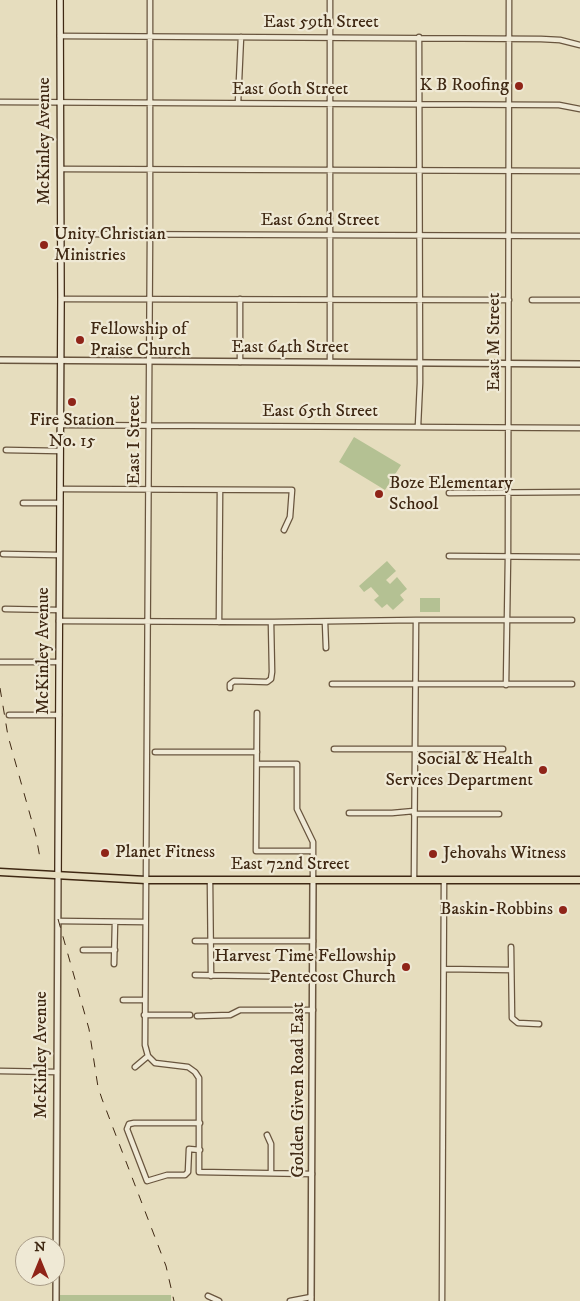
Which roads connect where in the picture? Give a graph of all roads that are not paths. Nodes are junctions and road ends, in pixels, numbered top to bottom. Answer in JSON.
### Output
{"nodes":[{"id":1,"x":60,"y":0,"type":"edge"},
{"id":2,"x":150,"y":0,"type":"edge"},
{"id":3,"x":330,"y":0,"type":"edge"},
{"id":4,"x":509,"y":0,"type":"edge"},
{"id":5,"x":60,"y":36,"type":"junction"},
{"id":6,"x":150,"y":36,"type":"junction"},
{"id":7,"x":241,"y":37,"type":"junction"},
{"id":8,"x":330,"y":37,"type":"junction"},
{"id":9,"x":419,"y":37,"type":"junction"},
{"id":10,"x":509,"y":38,"type":"junction"},
{"id":11,"x":580,"y":46,"type":"edge"},
{"id":12,"x":0,"y":102,"type":"edge"},
{"id":13,"x":60,"y":102,"type":"junction"},
{"id":14,"x":150,"y":103,"type":"junction"},
{"id":15,"x":238,"y":103,"type":"junction"},
{"id":16,"x":330,"y":104,"type":"junction"},
{"id":17,"x":419,"y":104,"type":"junction"},
{"id":18,"x":508,"y":105,"type":"junction"},
{"id":19,"x":580,"y":109,"type":"edge"},
{"id":20,"x":61,"y":169,"type":"junction"},
{"id":21,"x":150,"y":170,"type":"junction"},
{"id":22,"x":330,"y":170,"type":"junction"},
{"id":23,"x":419,"y":171,"type":"junction"},
{"id":24,"x":508,"y":171,"type":"junction"},
{"id":25,"x":580,"y":171,"type":"edge"},
{"id":26,"x":60,"y":234,"type":"junction"},
{"id":27,"x":150,"y":234,"type":"junction"},
{"id":28,"x":330,"y":234,"type":"junction"},
{"id":29,"x":419,"y":235,"type":"junction"},
{"id":30,"x":508,"y":235,"type":"junction"},
{"id":31,"x":580,"y":236,"type":"edge"},
{"id":32,"x":61,"y":299,"type":"junction"},
{"id":33,"x":150,"y":299,"type":"junction"},
{"id":34,"x":240,"y":299,"type":"junction"},
{"id":35,"x":330,"y":299,"type":"junction"},
{"id":36,"x":419,"y":300,"type":"junction"},
{"id":37,"x":509,"y":300,"type":"junction"},
{"id":38,"x":532,"y":300,"type":"dead end"},
{"id":39,"x":580,"y":300,"type":"edge"},
{"id":40,"x":0,"y":360,"type":"edge"},
{"id":41,"x":60,"y":362,"type":"junction"},
{"id":42,"x":150,"y":362,"type":"junction"},
{"id":43,"x":240,"y":362,"type":"junction"},
{"id":44,"x":330,"y":362,"type":"junction"},
{"id":45,"x":419,"y":363,"type":"junction"},
{"id":46,"x":508,"y":363,"type":"junction"},
{"id":47,"x":580,"y":364,"type":"edge"},
{"id":48,"x":148,"y":424,"type":"junction"},
{"id":49,"x":60,"y":425,"type":"junction"},
{"id":50,"x":418,"y":426,"type":"junction"},
{"id":51,"x":508,"y":426,"type":"junction"},
{"id":52,"x":580,"y":428,"type":"edge"},
{"id":53,"x":6,"y":450,"type":"dead end"},
{"id":54,"x":60,"y":451,"type":"junction"},
{"id":55,"x":60,"y":489,"type":"junction"},
{"id":56,"x":148,"y":489,"type":"junction"},
{"id":57,"x":220,"y":490,"type":"junction"},
{"id":58,"x":508,"y":492,"type":"junction"},
{"id":59,"x":580,"y":492,"type":"edge"},
{"id":60,"x":449,"y":493,"type":"dead end"},
{"id":61,"x":22,"y":503,"type":"dead end"},
{"id":62,"x":60,"y":503,"type":"junction"},
{"id":63,"x":284,"y":530,"type":"dead end"},
{"id":64,"x":3,"y":554,"type":"dead end"},
{"id":65,"x":59,"y":555,"type":"junction"},
{"id":66,"x":449,"y":556,"type":"dead end"},
{"id":67,"x":508,"y":556,"type":"junction"},
{"id":68,"x":580,"y":557,"type":"edge"},
{"id":69,"x":5,"y":610,"type":"dead end"},
{"id":70,"x":59,"y":610,"type":"junction"},
{"id":71,"x":416,"y":620,"type":"junction"},
{"id":72,"x":572,"y":620,"type":"dead end"},
{"id":73,"x":59,"y":621,"type":"junction"},
{"id":74,"x":148,"y":621,"type":"junction"},
{"id":75,"x":508,"y":621,"type":"junction"},
{"id":76,"x":219,"y":622,"type":"junction"},
{"id":77,"x":271,"y":622,"type":"junction"},
{"id":78,"x":325,"y":622,"type":"junction"},
{"id":79,"x":326,"y":648,"type":"dead end"},
{"id":80,"x":0,"y":662,"type":"edge"},
{"id":81,"x":59,"y":662,"type":"junction"},
{"id":82,"x":332,"y":684,"type":"dead end"},
{"id":83,"x":572,"y":684,"type":"dead end"},
{"id":84,"x":415,"y":685,"type":"junction"},
{"id":85,"x":506,"y":685,"type":"junction"},
{"id":86,"x":230,"y":688,"type":"dead end"},
{"id":87,"x":257,"y":712,"type":"dead end"},
{"id":88,"x":9,"y":715,"type":"dead end"},
{"id":89,"x":59,"y":715,"type":"junction"},
{"id":90,"x":334,"y":749,"type":"dead end"},
{"id":91,"x":503,"y":749,"type":"dead end"},
{"id":92,"x":415,"y":750,"type":"junction"},
{"id":93,"x":155,"y":752,"type":"dead end"},
{"id":94,"x":257,"y":752,"type":"junction"},
{"id":95,"x":257,"y":764,"type":"junction"},
{"id":96,"x":414,"y":812,"type":"junction"},
{"id":97,"x":349,"y":813,"type":"dead end"},
{"id":98,"x":499,"y":814,"type":"dead end"},
{"id":99,"x":313,"y":851,"type":"junction"},
{"id":100,"x":0,"y":872,"type":"edge"},
{"id":101,"x":58,"y":876,"type":"junction"},
{"id":102,"x":146,"y":880,"type":"junction"},
{"id":103,"x":210,"y":880,"type":"junction"},
{"id":104,"x":313,"y":880,"type":"junction"},
{"id":105,"x":414,"y":880,"type":"junction"},
{"id":106,"x":444,"y":880,"type":"junction"},
{"id":107,"x":580,"y":880,"type":"edge"},
{"id":108,"x":58,"y":921,"type":"junction"},
{"id":109,"x":115,"y":922,"type":"junction"},
{"id":110,"x":145,"y":922,"type":"junction"},
{"id":111,"x":195,"y":941,"type":"dead end"},
{"id":112,"x":210,"y":941,"type":"junction"},
{"id":113,"x":313,"y":941,"type":"junction"},
{"id":114,"x":511,"y":947,"type":"dead end"},
{"id":115,"x":83,"y":950,"type":"dead end"},
{"id":116,"x":114,"y":950,"type":"junction"},
{"id":117,"x":114,"y":964,"type":"dead end"},
{"id":118,"x":444,"y":969,"type":"junction"},
{"id":119,"x":511,"y":970,"type":"junction"},
{"id":120,"x":195,"y":976,"type":"dead end"},
{"id":121,"x":211,"y":976,"type":"junction"},
{"id":122,"x":313,"y":977,"type":"junction"},
{"id":123,"x":123,"y":1000,"type":"dead end"},
{"id":124,"x":144,"y":1000,"type":"junction"},
{"id":125,"x":313,"y":1010,"type":"junction"},
{"id":126,"x":190,"y":1015,"type":"dead end"},
{"id":127,"x":144,"y":1016,"type":"junction"},
{"id":128,"x":197,"y":1016,"type":"dead end"},
{"id":129,"x":539,"y":1024,"type":"dead end"},
{"id":130,"x":148,"y":1056,"type":"junction"},
{"id":131,"x":135,"y":1066,"type":"dead end"},
{"id":132,"x":0,"y":1071,"type":"edge"},
{"id":133,"x":57,"y":1072,"type":"junction"},
{"id":134,"x":200,"y":1123,"type":"junction"},
{"id":135,"x":267,"y":1135,"type":"dead end"},
{"id":136,"x":200,"y":1150,"type":"junction"},
{"id":137,"x":271,"y":1173,"type":"junction"},
{"id":138,"x":312,"y":1174,"type":"junction"},
{"id":139,"x":208,"y":1296,"type":"dead end"},
{"id":140,"x":311,"y":1299,"type":"edge"},
{"id":141,"x":56,"y":1301,"type":"edge"},
{"id":142,"x":219,"y":1301,"type":"edge"},
{"id":143,"x":290,"y":1301,"type":"edge"},
{"id":144,"x":442,"y":1301,"type":"edge"}],
"edges":[{"from":1,"to":5,"type":"main road","name":"McKinley Avenue"},
{"from":2,"to":6,"type":"street","name":"East I Street"},
{"from":3,"to":8,"type":"street"},
{"from":4,"to":10,"type":"street","name":"East M Street"},
{"from":5,"to":6,"type":"street","name":"East 59th Street"},
{"from":5,"to":13,"type":"main road","name":"McKinley Avenue"},
{"from":6,"to":7,"type":"street","name":"East 59th Street"},
{"from":6,"to":14,"type":"street","name":"East I Street"},
{"from":7,"to":8,"type":"street","name":"East 59th Street"},
{"from":7,"to":15,"type":"street"},
{"from":8,"to":9,"type":"street","name":"East 59th Street"},
{"from":8,"to":16,"type":"street"},
{"from":9,"to":10,"type":"street","name":"East 59th Street"},
{"from":9,"to":17,"type":"street"},
{"from":10,"to":11,"type":"street","name":"East 59th Street"},
{"from":10,"to":18,"type":"street","name":"East M Street"},
{"from":12,"to":13,"type":"street","name":"East 60th Street"},
{"from":13,"to":14,"type":"street","name":"East 60th Street"},
{"from":13,"to":20,"type":"main road","name":"McKinley Avenue"},
{"from":14,"to":15,"type":"street","name":"East 60th Street"},
{"from":14,"to":21,"type":"street","name":"East I Street"},
{"from":15,"to":16,"type":"street","name":"East 60th Street"},
{"from":16,"to":17,"type":"street","name":"East 60th Street"},
{"from":16,"to":22,"type":"street"},
{"from":17,"to":18,"type":"street","name":"East 60th Street"},
{"from":17,"to":23,"type":"street"},
{"from":18,"to":19,"type":"street","name":"East 60th Street"},
{"from":18,"to":24,"type":"street","name":"East M Street"},
{"from":20,"to":21,"type":"street"},
{"from":20,"to":26,"type":"main road","name":"McKinley Avenue"},
{"from":21,"to":22,"type":"street"},
{"from":21,"to":27,"type":"street","name":"East I Street"},
{"from":22,"to":23,"type":"street"},
{"from":22,"to":28,"type":"street"},
{"from":23,"to":24,"type":"street"},
{"from":23,"to":29,"type":"street"},
{"from":24,"to":25,"type":"street"},
{"from":24,"to":30,"type":"street","name":"East M Street"},
{"from":26,"to":27,"type":"street","name":"East 62nd Street"},
{"from":26,"to":32,"type":"main road","name":"McKinley Avenue"},
{"from":27,"to":28,"type":"street","name":"East 62nd Street"},
{"from":27,"to":33,"type":"street","name":"East I Street"},
{"from":28,"to":29,"type":"street","name":"East 62nd Street"},
{"from":28,"to":35,"type":"street"},
{"from":29,"to":30,"type":"street","name":"East 62nd Street"},
{"from":29,"to":36,"type":"street"},
{"from":30,"to":31,"type":"street","name":"East 62nd Street"},
{"from":30,"to":37,"type":"street","name":"East M Street"},
{"from":32,"to":33,"type":"street"},
{"from":32,"to":41,"type":"main road","name":"McKinley Avenue"},
{"from":33,"to":34,"type":"street"},
{"from":33,"to":42,"type":"street","name":"East I Street"},
{"from":34,"to":35,"type":"street"},
{"from":34,"to":43,"type":"street"},
{"from":35,"to":36,"type":"street"},
{"from":35,"to":44,"type":"street"},
{"from":36,"to":37,"type":"street"},
{"from":36,"to":45,"type":"street"},
{"from":37,"to":46,"type":"street","name":"East M Street"},
{"from":38,"to":39,"type":"street"},
{"from":40,"to":41,"type":"street","name":"East 64th Street"},
{"from":41,"to":42,"type":"street","name":"East 64th Street"},
{"from":41,"to":49,"type":"main road","name":"McKinley Avenue"},
{"from":42,"to":43,"type":"street","name":"East 64th Street"},
{"from":42,"to":48,"type":"street","name":"East I Street"},
{"from":43,"to":44,"type":"street","name":"East 64th Street"},
{"from":44,"to":45,"type":"street","name":"East 64th Street"},
{"from":45,"to":46,"type":"street","name":"East 64th Street"},
{"from":45,"to":50,"type":"street"},
{"from":46,"to":47,"type":"street","name":"East 64th Street"},
{"from":46,"to":51,"type":"street","name":"East M Street"},
{"from":48,"to":49,"type":"street","name":"East 65th Street"},
{"from":48,"to":50,"type":"street","name":"East 65th Street"},
{"from":48,"to":56,"type":"street","name":"East I Street"},
{"from":49,"to":54,"type":"main road","name":"McKinley Avenue"},
{"from":50,"to":51,"type":"street","name":"East 65th Street"},
{"from":51,"to":52,"type":"street","name":"East 65th Street"},
{"from":51,"to":58,"type":"street","name":"East M Street"},
{"from":53,"to":54,"type":"street"},
{"from":54,"to":55,"type":"main road","name":"McKinley Avenue"},
{"from":55,"to":56,"type":"street"},
{"from":55,"to":62,"type":"main road","name":"McKinley Avenue"},
{"from":56,"to":57,"type":"street"},
{"from":56,"to":74,"type":"street","name":"East I Street"},
{"from":57,"to":63,"type":"street"},
{"from":57,"to":76,"type":"street"},
{"from":58,"to":59,"type":"street"},
{"from":58,"to":60,"type":"street"},
{"from":58,"to":67,"type":"street","name":"East M Street"},
{"from":61,"to":62,"type":"street"},
{"from":62,"to":65,"type":"main road","name":"McKinley Avenue"},
{"from":64,"to":65,"type":"street"},
{"from":65,"to":70,"type":"main road","name":"McKinley Avenue"},
{"from":66,"to":67,"type":"street"},
{"from":67,"to":68,"type":"street"},
{"from":67,"to":75,"type":"street","name":"East M Street"},
{"from":69,"to":70,"type":"street"},
{"from":70,"to":73,"type":"main road","name":"McKinley Avenue"},
{"from":71,"to":75,"type":"street"},
{"from":71,"to":78,"type":"street"},
{"from":71,"to":84,"type":"street"},
{"from":72,"to":75,"type":"street"},
{"from":73,"to":74,"type":"street"},
{"from":73,"to":81,"type":"main road","name":"McKinley Avenue"},
{"from":74,"to":76,"type":"street"},
{"from":74,"to":102,"type":"street","name":"East I Street"},
{"from":75,"to":85,"type":"street","name":"East M Street"},
{"from":76,"to":77,"type":"street"},
{"from":77,"to":78,"type":"street"},
{"from":77,"to":86,"type":"street"},
{"from":78,"to":79,"type":"street"},
{"from":80,"to":81,"type":"street"},
{"from":81,"to":89,"type":"main road","name":"McKinley Avenue"},
{"from":82,"to":84,"type":"street"},
{"from":83,"to":85,"type":"street"},
{"from":84,"to":85,"type":"street"},
{"from":84,"to":92,"type":"street"},
{"from":87,"to":94,"type":"street"},
{"from":88,"to":89,"type":"street"},
{"from":89,"to":101,"type":"main road","name":"McKinley Avenue"},
{"from":90,"to":92,"type":"street"},
{"from":91,"to":92,"type":"street"},
{"from":92,"to":96,"type":"street"},
{"from":93,"to":94,"type":"street"},
{"from":94,"to":95,"type":"street"},
{"from":95,"to":99,"type":"street"},
{"from":95,"to":99,"type":"street"},
{"from":96,"to":97,"type":"street"},
{"from":96,"to":98,"type":"street"},
{"from":96,"to":105,"type":"street"},
{"from":99,"to":104,"type":"street"},
{"from":100,"to":101,"type":"main road","name":"East 72nd Street"},
{"from":101,"to":102,"type":"main road","name":"East 72nd Street"},
{"from":101,"to":108,"type":"street","name":"McKinley Avenue"},
{"from":102,"to":103,"type":"main road","name":"East 72nd Street"},
{"from":102,"to":110,"type":"street","name":"East I Street"},
{"from":103,"to":104,"type":"main road","name":"East 72nd Street"},
{"from":103,"to":112,"type":"street"},
{"from":104,"to":105,"type":"main road","name":"East 72nd Street"},
{"from":104,"to":113,"type":"street","name":"Golden Given Road East"},
{"from":105,"to":106,"type":"main road","name":"East 72nd Street"},
{"from":106,"to":107,"type":"main road","name":"East 72nd Street"},
{"from":106,"to":118,"type":"street"},
{"from":108,"to":109,"type":"street"},
{"from":108,"to":133,"type":"street","name":"McKinley Avenue"},
{"from":109,"to":110,"type":"street"},
{"from":109,"to":116,"type":"street"},
{"from":110,"to":124,"type":"street","name":"East I Street"},
{"from":111,"to":112,"type":"street"},
{"from":112,"to":113,"type":"street"},
{"from":112,"to":121,"type":"street"},
{"from":113,"to":122,"type":"street","name":"Golden Given Road East"},
{"from":114,"to":119,"type":"street"},
{"from":115,"to":116,"type":"street"},
{"from":116,"to":117,"type":"street"},
{"from":118,"to":119,"type":"street"},
{"from":118,"to":144,"type":"street"},
{"from":119,"to":129,"type":"street"},
{"from":120,"to":121,"type":"street"},
{"from":121,"to":122,"type":"street"},
{"from":122,"to":125,"type":"street","name":"Golden Given Road East"},
{"from":123,"to":124,"type":"street"},
{"from":124,"to":127,"type":"street","name":"East I Street"},
{"from":125,"to":128,"type":"street"},
{"from":125,"to":138,"type":"street","name":"Golden Given Road East"},
{"from":126,"to":127,"type":"street"},
{"from":127,"to":130,"type":"street","name":"East I Street"},
{"from":130,"to":131,"type":"street"},
{"from":130,"to":134,"type":"street"},
{"from":132,"to":133,"type":"street"},
{"from":133,"to":141,"type":"street","name":"McKinley Avenue"},
{"from":134,"to":136,"type":"street"},
{"from":134,"to":136,"type":"street"},
{"from":135,"to":137,"type":"street"},
{"from":136,"to":137,"type":"street"},
{"from":137,"to":138,"type":"street"},
{"from":138,"to":140,"type":"street","name":"Golden Given Road East"},
{"from":139,"to":142,"type":"street"},
{"from":140,"to":143,"type":"street"}]}
